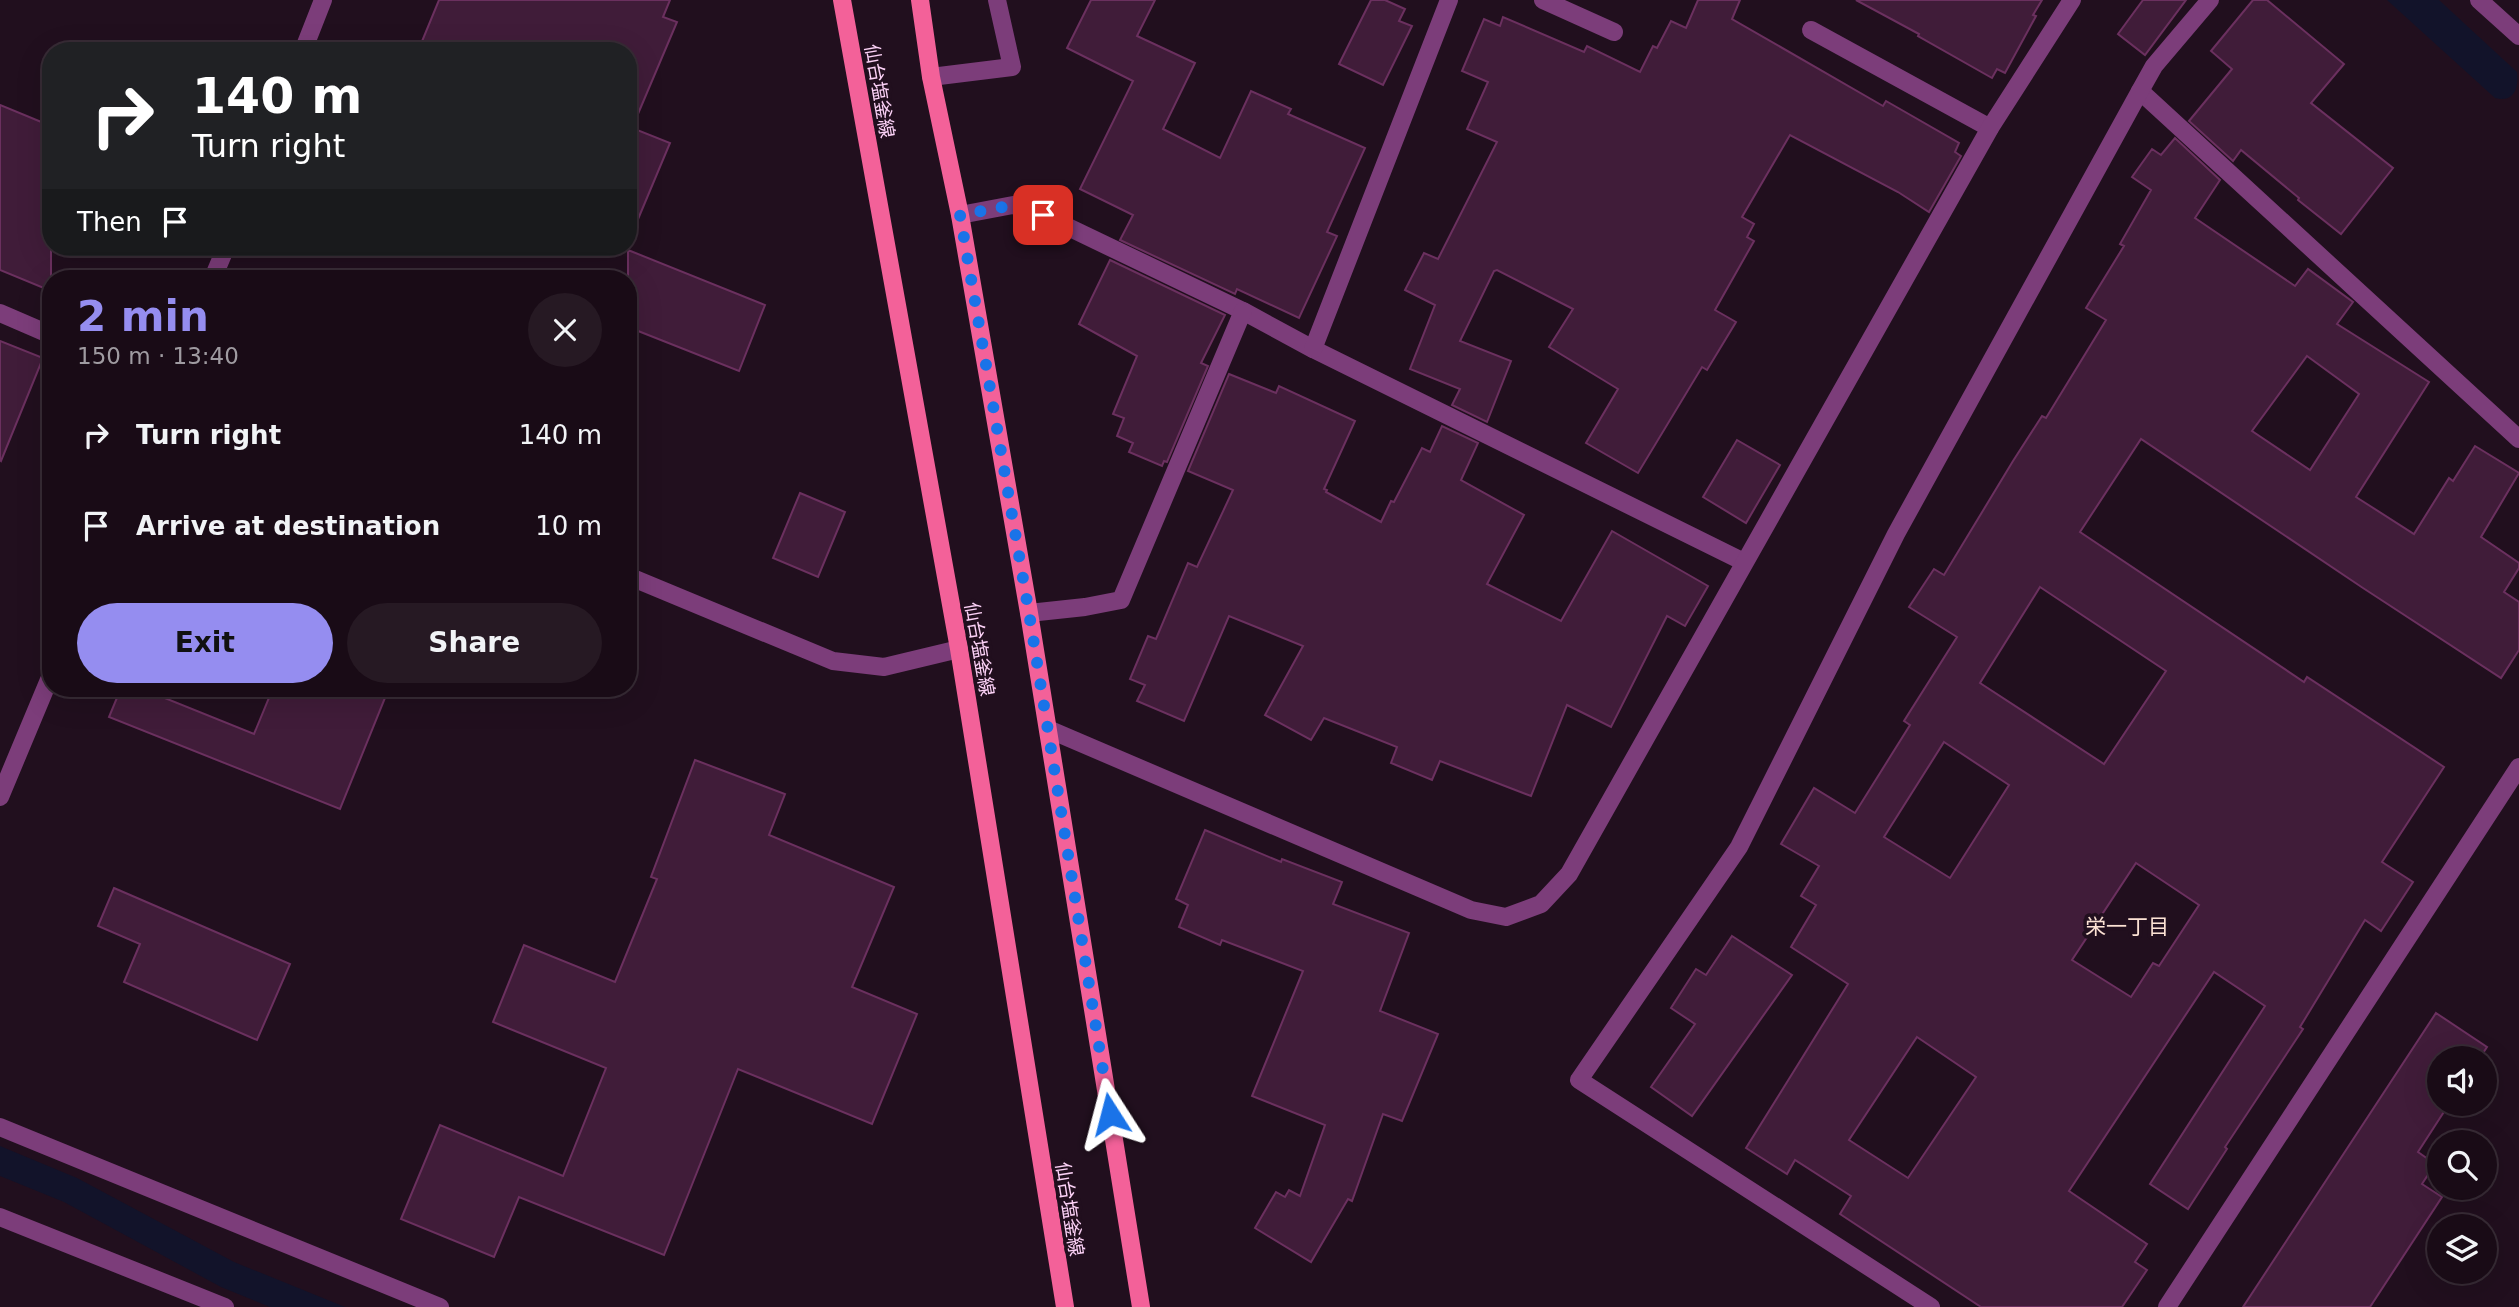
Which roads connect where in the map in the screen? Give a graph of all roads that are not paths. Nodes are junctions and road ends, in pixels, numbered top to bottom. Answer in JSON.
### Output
{"nodes":[{"id":1,"x":323,"y":0,"type":"edge"},
{"id":2,"x":842,"y":0,"type":"edge"},
{"id":3,"x":920,"y":0,"type":"edge"},
{"id":4,"x":997,"y":0,"type":"edge"},
{"id":5,"x":1449,"y":0,"type":"edge"},
{"id":6,"x":1543,"y":0,"type":"edge"},
{"id":7,"x":2071,"y":0,"type":"edge"},
{"id":8,"x":2210,"y":0,"type":"edge"},
{"id":9,"x":2479,"y":0,"type":"edge"},
{"id":10,"x":1811,"y":30,"type":"dead end"},
{"id":11,"x":1614,"y":32,"type":"dead end"},
{"id":12,"x":2519,"y":36,"type":"edge"},
{"id":13,"x":307,"y":42,"type":"edge"},
{"id":14,"x":931,"y":77,"type":"junction"},
{"id":15,"x":2140,"y":92,"type":"junction"},
{"id":16,"x":1990,"y":128,"type":"junction"},
{"id":17,"x":960,"y":215,"type":"junction"},
{"id":18,"x":1243,"y":311,"type":"junction"},
{"id":19,"x":0,"y":313,"type":"edge"},
{"id":20,"x":42,"y":331,"type":"edge"},
{"id":21,"x":1313,"y":349,"type":"junction"},
{"id":22,"x":2519,"y":439,"type":"edge"},
{"id":23,"x":1744,"y":562,"type":"junction"},
{"id":24,"x":637,"y":580,"type":"edge"},
{"id":25,"x":1029,"y":613,"type":"junction"},
{"id":26,"x":959,"y":649,"type":"junction"},
{"id":27,"x":42,"y":697,"type":"edge"},
{"id":28,"x":1048,"y":729,"type":"junction"},
{"id":29,"x":2519,"y":767,"type":"edge"},
{"id":30,"x":0,"y":797,"type":"edge"},
{"id":31,"x":0,"y":1127,"type":"edge"},
{"id":32,"x":0,"y":1217,"type":"edge"},
{"id":33,"x":419,"y":1303,"type":"edge"},
{"id":34,"x":225,"y":1307,"type":"edge"},
{"id":35,"x":440,"y":1307,"type":"edge"},
{"id":36,"x":1065,"y":1307,"type":"edge"},
{"id":37,"x":1141,"y":1307,"type":"edge"},
{"id":38,"x":1931,"y":1307,"type":"edge"},
{"id":39,"x":2167,"y":1307,"type":"edge"}],
"edges":[{"from":1,"to":13,"type":"street"},
{"from":2,"to":26,"type":"main road","name":"仙台塩釜線"},
{"from":3,"to":14,"type":"main road"},
{"from":4,"to":14,"type":"street"},
{"from":5,"to":21,"type":"street"},
{"from":6,"to":11,"type":"street"},
{"from":7,"to":16,"type":"street"},
{"from":8,"to":15,"type":"street"},
{"from":9,"to":12,"type":"street"},
{"from":10,"to":16,"type":"street"},
{"from":14,"to":17,"type":"main road"},
{"from":15,"to":22,"type":"street"},
{"from":15,"to":38,"type":"street"},
{"from":16,"to":23,"type":"street"},
{"from":17,"to":18,"type":"street"},
{"from":17,"to":25,"type":"main road"},
{"from":18,"to":21,"type":"street"},
{"from":18,"to":25,"type":"street"},
{"from":19,"to":20,"type":"street"},
{"from":21,"to":23,"type":"street"},
{"from":23,"to":28,"type":"street"},
{"from":24,"to":26,"type":"street"},
{"from":25,"to":28,"type":"main road"},
{"from":26,"to":36,"type":"main road","name":"仙台塩釜線"},
{"from":27,"to":30,"type":"street"},
{"from":28,"to":37,"type":"main road"},
{"from":29,"to":39,"type":"street"},
{"from":31,"to":33,"type":"street"},
{"from":32,"to":34,"type":"street"},
{"from":33,"to":35,"type":"street"}]}
